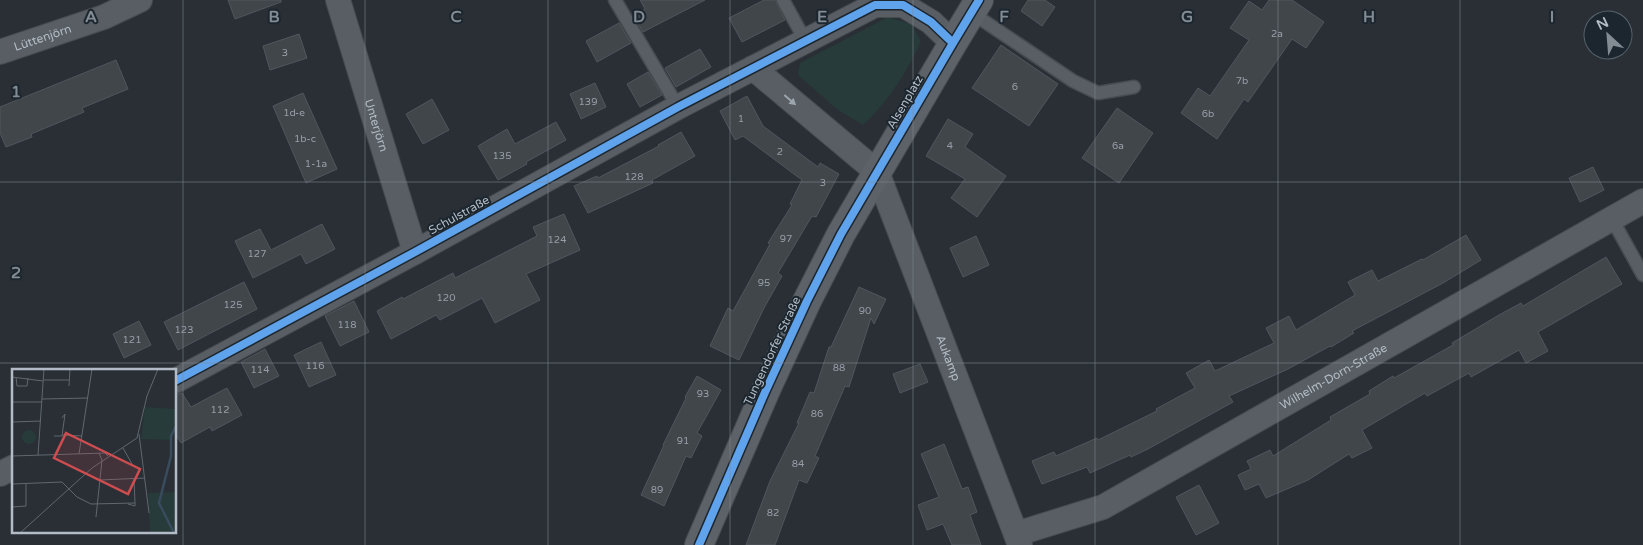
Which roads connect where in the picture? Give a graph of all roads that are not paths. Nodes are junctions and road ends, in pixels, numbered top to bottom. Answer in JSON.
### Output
{"nodes":[{"id":1,"x":140,"y":0,"type":"edge"},
{"id":2,"x":338,"y":0,"type":"edge"},
{"id":3,"x":615,"y":0,"type":"edge"},
{"id":4,"x":783,"y":0,"type":"edge"},
{"id":5,"x":857,"y":6,"type":"edge"},
{"id":6,"x":976,"y":6,"type":"edge"},
{"id":7,"x":805,"y":40,"type":"junction"},
{"id":8,"x":953,"y":43,"type":"junction"},
{"id":9,"x":0,"y":52,"type":"edge"},
{"id":10,"x":753,"y":68,"type":"junction"},
{"id":11,"x":1134,"y":88,"type":"dead end"},
{"id":12,"x":678,"y":108,"type":"junction"},
{"id":13,"x":877,"y":172,"type":"junction"},
{"id":14,"x":1643,"y":201,"type":"edge"},
{"id":15,"x":1612,"y":219,"type":"junction"},
{"id":16,"x":415,"y":252,"type":"junction"},
{"id":17,"x":1643,"y":275,"type":"edge"},
{"id":18,"x":176,"y":380,"type":"edge"},
{"id":19,"x":12,"y":468,"type":"edge"},
{"id":20,"x":0,"y":474,"type":"edge"},
{"id":21,"x":1018,"y":540,"type":"edge"},
{"id":22,"x":699,"y":545,"type":"edge"}],
"edges":[{"from":1,"to":9,"type":"street","name":"Lüttenjörn"},
{"from":2,"to":16,"type":"street","name":"Unterjörn"},
{"from":3,"to":12,"type":"lane"},
{"from":4,"to":7,"type":"lane"},
{"from":5,"to":7,"type":"street"},
{"from":5,"to":8,"type":"street"},
{"from":6,"to":8,"type":"main road","name":"Alsenplatz"},
{"from":6,"to":11,"type":"lane"},
{"from":7,"to":10,"type":"street"},
{"from":8,"to":13,"type":"main road","name":"Alsenplatz"},
{"from":10,"to":12,"type":"street","name":"Schulstraße"},
{"from":10,"to":13,"type":"street","one_way":true},
{"from":12,"to":16,"type":"street","name":"Schulstraße"},
{"from":13,"to":21,"type":"street","name":"Aukamp"},
{"from":13,"to":22,"type":"main road","name":"Tungendorfer Straße"},
{"from":14,"to":15,"type":"street","name":"Wilhelm-Dorn-Straße"},
{"from":15,"to":17,"type":"lane"},
{"from":15,"to":21,"type":"street","name":"Wilhelm-Dorn-Straße"},
{"from":16,"to":18,"type":"street","name":"Schulstraße"},
{"from":19,"to":20,"type":"street"}]}
